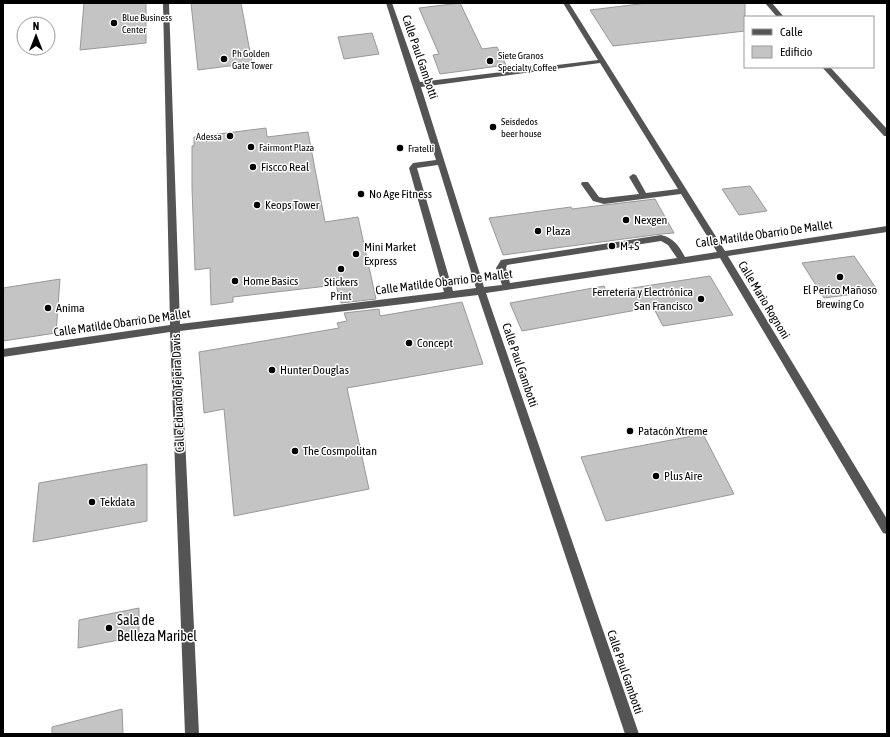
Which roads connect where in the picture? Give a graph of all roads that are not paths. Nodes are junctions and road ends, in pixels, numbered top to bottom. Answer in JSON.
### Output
{"nodes":[{"id":1,"x":166,"y":3,"type":"edge"},
{"id":2,"x":389,"y":3,"type":"edge"},
{"id":3,"x":566,"y":3,"type":"edge"},
{"id":4,"x":768,"y":3,"type":"edge"},
{"id":5,"x":780,"y":16,"type":"edge"},
{"id":6,"x":603,"y":61,"type":"junction"},
{"id":7,"x":827,"y":68,"type":"edge"},
{"id":8,"x":417,"y":85,"type":"junction"},
{"id":9,"x":887,"y":134,"type":"edge"},
{"id":10,"x":441,"y":162,"type":"junction"},
{"id":11,"x":633,"y":177,"type":"dead end"},
{"id":12,"x":585,"y":184,"type":"dead end"},
{"id":13,"x":683,"y":191,"type":"junction"},
{"id":14,"x":644,"y":196,"type":"junction"},
{"id":15,"x":887,"y":229,"type":"edge"},
{"id":16,"x":722,"y":253,"type":"junction"},
{"id":17,"x":683,"y":260,"type":"junction"},
{"id":18,"x":507,"y":287,"type":"junction"},
{"id":19,"x":481,"y":291,"type":"junction"},
{"id":20,"x":449,"y":295,"type":"junction"},
{"id":21,"x":175,"y":328,"type":"junction"},
{"id":22,"x":3,"y":353,"type":"edge"},
{"id":23,"x":887,"y":529,"type":"edge"},
{"id":24,"x":192,"y":734,"type":"edge"},
{"id":25,"x":632,"y":734,"type":"edge"}],
"edges":[{"from":1,"to":21,"type":"street","name":"Calle Eduardo Tejeira Davis"},
{"from":2,"to":8,"type":"street","name":"Calle Paul Gambotti"},
{"from":3,"to":6,"type":"street","name":"Calle Mario Rognoni"},
{"from":4,"to":5,"type":"street"},
{"from":6,"to":8,"type":"street"},
{"from":6,"to":13,"type":"street","name":"Calle Mario Rognoni"},
{"from":7,"to":9,"type":"street"},
{"from":8,"to":10,"type":"street","name":"Calle Paul Gambotti"},
{"from":10,"to":19,"type":"street","name":"Calle Paul Gambotti"},
{"from":10,"to":20,"type":"street"},
{"from":11,"to":14,"type":"street"},
{"from":12,"to":14,"type":"street"},
{"from":13,"to":14,"type":"street"},
{"from":13,"to":16,"type":"street","name":"Calle Mario Rognoni"},
{"from":15,"to":16,"type":"street","name":"Calle Matilde Obarrio De Mallet"},
{"from":16,"to":17,"type":"street","name":"Calle Matilde Obarrio De Mallet"},
{"from":16,"to":23,"type":"street","name":"Calle Mario Rognoni"},
{"from":17,"to":18,"type":"street","name":"Calle Matilde Obarrio De Mallet"},
{"from":17,"to":18,"type":"street"},
{"from":18,"to":19,"type":"street","name":"Calle Matilde Obarrio De Mallet"},
{"from":19,"to":20,"type":"street","name":"Calle Matilde Obarrio De Mallet"},
{"from":19,"to":25,"type":"street","name":"Calle Paul Gambotti"},
{"from":20,"to":21,"type":"street","name":"Calle Matilde Obarrio De Mallet"},
{"from":21,"to":22,"type":"street","name":"Calle Matilde Obarrio De Mallet"},
{"from":21,"to":24,"type":"street","name":"Calle Eduardo Tejeira Davis"}]}
